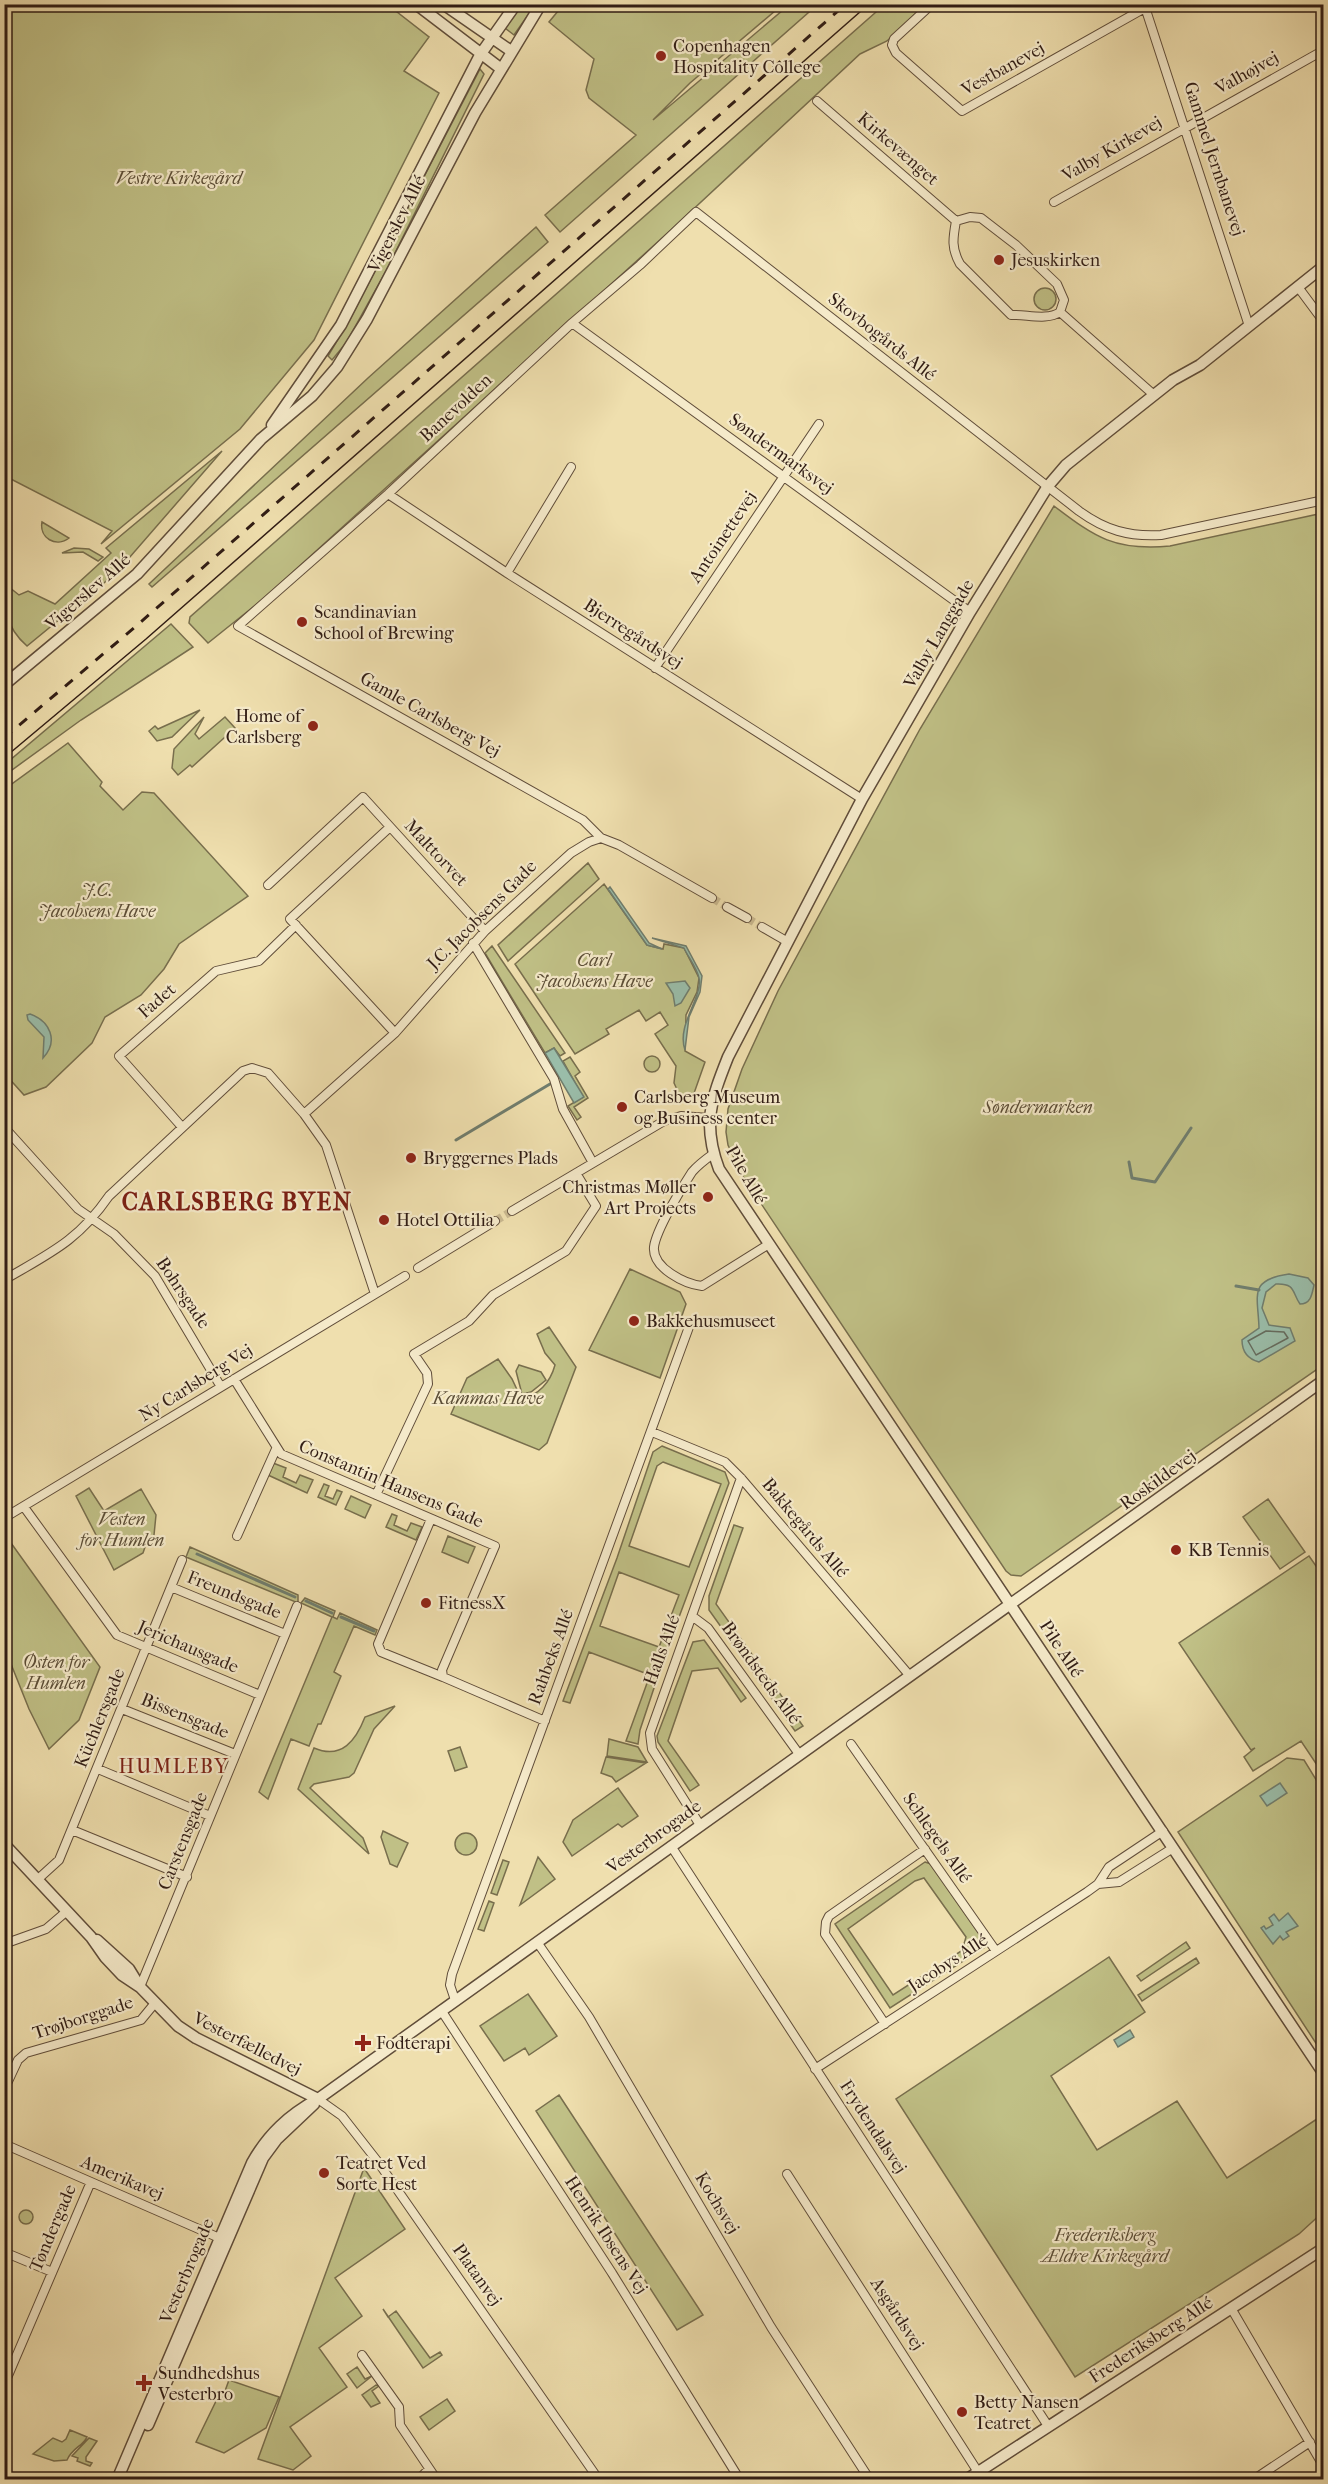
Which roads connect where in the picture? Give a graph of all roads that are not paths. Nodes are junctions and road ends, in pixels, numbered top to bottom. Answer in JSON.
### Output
{"nodes":[{"id":1,"x":416,"y":4,"type":"edge"},
{"id":2,"x":443,"y":4,"type":"edge"},
{"id":3,"x":516,"y":4,"type":"edge"},
{"id":4,"x":541,"y":4,"type":"edge"},
{"id":5,"x":932,"y":4,"type":"edge"},
{"id":6,"x":1147,"y":6,"type":"edge"},
{"id":7,"x":490,"y":37,"type":"junction"},
{"id":8,"x":1323,"y":50,"type":"edge"},
{"id":9,"x":511,"y":51,"type":"junction"},
{"id":10,"x":480,"y":55,"type":"junction"},
{"id":11,"x":501,"y":68,"type":"junction"},
{"id":12,"x":817,"y":101,"type":"dead end"},
{"id":13,"x":1186,"y":126,"type":"junction"},
{"id":14,"x":1054,"y":202,"type":"dead end"},
{"id":15,"x":696,"y":212,"type":"joint"},
{"id":16,"x":957,"y":221,"type":"junction"},
{"id":17,"x":1323,"y":266,"type":"edge"},
{"id":18,"x":1298,"y":287,"type":"junction"},
{"id":19,"x":1060,"y":312,"type":"junction"},
{"id":20,"x":1323,"y":322,"type":"edge"},
{"id":21,"x":572,"y":323,"type":"junction"},
{"id":22,"x":1249,"y":326,"type":"junction"},
{"id":23,"x":1154,"y":395,"type":"junction"},
{"id":24,"x":819,"y":424,"type":"dead end"},
{"id":25,"x":261,"y":439,"type":"junction"},
{"id":26,"x":571,"y":466,"type":"dead end"},
{"id":27,"x":784,"y":476,"type":"junction"},
{"id":28,"x":1048,"y":486,"type":"junction"},
{"id":29,"x":388,"y":494,"type":"junction"},
{"id":30,"x":1323,"y":501,"type":"edge"},
{"id":31,"x":507,"y":573,"type":"junction"},
{"id":32,"x":970,"y":612,"type":"junction"},
{"id":33,"x":238,"y":626,"type":"joint"},
{"id":34,"x":655,"y":668,"type":"junction"},
{"id":35,"x":4,"y":685,"type":"edge"},
{"id":36,"x":862,"y":799,"type":"junction"},
{"id":37,"x":390,"y":826,"type":"junction"},
{"id":38,"x":601,"y":838,"type":"junction"},
{"id":39,"x":268,"y":885,"type":"dead end"},
{"id":40,"x":712,"y":898,"type":"tunnel mouth"},
{"id":41,"x":727,"y":907,"type":"tunnel mouth"},
{"id":42,"x":747,"y":918,"type":"tunnel mouth"},
{"id":43,"x":293,"y":922,"type":"junction"},
{"id":44,"x":762,"y":927,"type":"tunnel mouth"},
{"id":45,"x":485,"y":931,"type":"junction"},
{"id":46,"x":788,"y":942,"type":"junction"},
{"id":47,"x":473,"y":943,"type":"junction"},
{"id":48,"x":395,"y":1033,"type":"junction"},
{"id":49,"x":304,"y":1114,"type":"junction"},
{"id":50,"x":709,"y":1118,"type":"junction"},
{"id":51,"x":4,"y":1126,"type":"edge"},
{"id":52,"x":182,"y":1127,"type":"junction"},
{"id":53,"x":713,"y":1154,"type":"junction"},
{"id":54,"x":593,"y":1163,"type":"junction"},
{"id":55,"x":576,"y":1173,"type":"junction"},
{"id":56,"x":512,"y":1211,"type":"tunnel mouth"},
{"id":57,"x":93,"y":1219,"type":"junction"},
{"id":58,"x":495,"y":1221,"type":"tunnel mouth"},
{"id":59,"x":769,"y":1244,"type":"junction"},
{"id":60,"x":418,"y":1268,"type":"dead end"},
{"id":61,"x":405,"y":1276,"type":"dead end"},
{"id":62,"x":4,"y":1280,"type":"edge"},
{"id":63,"x":375,"y":1294,"type":"junction"},
{"id":64,"x":689,"y":1327,"type":"dead end"},
{"id":65,"x":234,"y":1379,"type":"junction"},
{"id":66,"x":1323,"y":1380,"type":"edge"},
{"id":67,"x":222,"y":1387,"type":"junction"},
{"id":68,"x":652,"y":1432,"type":"junction"},
{"id":69,"x":276,"y":1449,"type":"junction"},
{"id":70,"x":741,"y":1478,"type":"junction"},
{"id":71,"x":376,"y":1495,"type":"junction"},
{"id":72,"x":24,"y":1507,"type":"junction"},
{"id":73,"x":4,"y":1518,"type":"edge"},
{"id":74,"x":431,"y":1519,"type":"junction"},
{"id":75,"x":237,"y":1536,"type":"dead end"},
{"id":76,"x":182,"y":1560,"type":"dead end"},
{"id":77,"x":171,"y":1587,"type":"junction"},
{"id":78,"x":1011,"y":1604,"type":"junction"},
{"id":79,"x":297,"y":1606,"type":"dead end"},
{"id":80,"x":692,"y":1616,"type":"junction"},
{"id":81,"x":285,"y":1634,"type":"junction"},
{"id":82,"x":147,"y":1648,"type":"junction"},
{"id":83,"x":910,"y":1676,"type":"junction"},
{"id":84,"x":442,"y":1677,"type":"junction"},
{"id":85,"x":260,"y":1695,"type":"junction"},
{"id":86,"x":122,"y":1709,"type":"junction"},
{"id":87,"x":545,"y":1721,"type":"junction"},
{"id":88,"x":851,"y":1744,"type":"dead end"},
{"id":89,"x":236,"y":1754,"type":"junction"},
{"id":90,"x":799,"y":1755,"type":"junction"},
{"id":91,"x":98,"y":1769,"type":"junction"},
{"id":92,"x":210,"y":1816,"type":"junction"},
{"id":93,"x":700,"y":1825,"type":"junction"},
{"id":94,"x":72,"y":1830,"type":"junction"},
{"id":95,"x":1163,"y":1831,"type":"junction"},
{"id":96,"x":4,"y":1844,"type":"edge"},
{"id":97,"x":671,"y":1846,"type":"junction"},
{"id":98,"x":1173,"y":1848,"type":"junction"},
{"id":99,"x":925,"y":1849,"type":"junction"},
{"id":100,"x":187,"y":1877,"type":"junction"},
{"id":101,"x":37,"y":1880,"type":"junction"},
{"id":102,"x":1098,"y":1884,"type":"junction"},
{"id":103,"x":67,"y":1911,"type":"junction"},
{"id":104,"x":537,"y":1942,"type":"junction"},
{"id":105,"x":4,"y":1944,"type":"edge"},
{"id":106,"x":996,"y":1951,"type":"junction"},
{"id":107,"x":140,"y":1988,"type":"junction"},
{"id":108,"x":455,"y":2000,"type":"junction"},
{"id":109,"x":155,"y":2003,"type":"junction"},
{"id":110,"x":441,"y":2010,"type":"junction"},
{"id":111,"x":885,"y":2024,"type":"junction"},
{"id":112,"x":815,"y":2069,"type":"junction"},
{"id":113,"x":1323,"y":2074,"type":"edge"},
{"id":114,"x":4,"y":2090,"type":"edge"},
{"id":115,"x":318,"y":2099,"type":"junction"},
{"id":116,"x":4,"y":2144,"type":"edge"},
{"id":117,"x":787,"y":2174,"type":"dead end"},
{"id":118,"x":90,"y":2184,"type":"junction"},
{"id":119,"x":223,"y":2239,"type":"junction"},
{"id":120,"x":1323,"y":2248,"type":"edge"},
{"id":121,"x":4,"y":2252,"type":"edge"},
{"id":122,"x":52,"y":2272,"type":"junction"},
{"id":123,"x":1231,"y":2308,"type":"junction"},
{"id":124,"x":362,"y":2355,"type":"dead end"},
{"id":125,"x":4,"y":2359,"type":"edge"},
{"id":126,"x":14,"y":2363,"type":"junction"},
{"id":127,"x":4,"y":2385,"type":"edge"},
{"id":128,"x":1048,"y":2426,"type":"junction"},
{"id":129,"x":1310,"y":2442,"type":"junction"},
{"id":130,"x":1323,"y":2468,"type":"edge"},
{"id":131,"x":429,"y":2469,"type":"junction"},
{"id":132,"x":978,"y":2472,"type":"junction"},
{"id":133,"x":4,"y":2474,"type":"edge"},
{"id":134,"x":21,"y":2480,"type":"edge"},
{"id":135,"x":117,"y":2480,"type":"edge"},
{"id":136,"x":125,"y":2480,"type":"edge"},
{"id":137,"x":418,"y":2480,"type":"edge"},
{"id":138,"x":437,"y":2480,"type":"edge"},
{"id":139,"x":599,"y":2480,"type":"edge"},
{"id":140,"x":740,"y":2480,"type":"edge"},
{"id":141,"x":870,"y":2480,"type":"edge"},
{"id":142,"x":966,"y":2480,"type":"edge"},
{"id":143,"x":1253,"y":2480,"type":"edge"}],
"edges":[{"from":1,"to":10,"type":"street"},
{"from":2,"to":7,"type":"street"},
{"from":3,"to":7,"type":"street","name":"Vigerslev Allé"},
{"from":4,"to":9,"type":"street","name":"Vigerslev Allé"},
{"from":5,"to":6,"type":"street","name":"Vestbanevej"},
{"from":6,"to":13,"type":"street","name":"Gammel Jernbanevej"},
{"from":7,"to":9,"type":"street"},
{"from":7,"to":10,"type":"street","name":"Vigerslev Allé"},
{"from":8,"to":13,"type":"street","name":"Valhøjvej"},
{"from":9,"to":11,"type":"street","name":"Vigerslev Allé"},
{"from":10,"to":11,"type":"street"},
{"from":10,"to":25,"type":"street","name":"Vigerslev Allé"},
{"from":11,"to":25,"type":"street","name":"Vigerslev Allé"},
{"from":12,"to":16,"type":"street","name":"Kirkevænget"},
{"from":13,"to":14,"type":"street","name":"Valby Kirkevej"},
{"from":13,"to":22,"type":"street","name":"Gammel Jernbanevej"},
{"from":15,"to":21,"type":"street","name":"Banevolden"},
{"from":15,"to":28,"type":"street","name":"Skovbogårds Allé"},
{"from":16,"to":19,"type":"street"},
{"from":16,"to":19,"type":"street"},
{"from":17,"to":18,"type":"street","name":"Valby Langgade"},
{"from":18,"to":20,"type":"street"},
{"from":18,"to":22,"type":"street","name":"Valby Langgade"},
{"from":19,"to":23,"type":"street"},
{"from":21,"to":27,"type":"street","name":"Søndermarksvej"},
{"from":21,"to":29,"type":"street","name":"Banevolden"},
{"from":22,"to":23,"type":"street","name":"Valby Langgade"},
{"from":23,"to":28,"type":"street","name":"Valby Langgade"},
{"from":24,"to":27,"type":"street","name":"Antoinettevej"},
{"from":25,"to":35,"type":"street","name":"Vigerslev Allé"},
{"from":26,"to":31,"type":"street"},
{"from":27,"to":32,"type":"street","name":"Søndermarksvej"},
{"from":27,"to":34,"type":"street","name":"Antoinettevej"},
{"from":28,"to":30,"type":"street","name":"Skovbogårds Allé"},
{"from":28,"to":32,"type":"street","name":"Valby Langgade"},
{"from":29,"to":31,"type":"street","name":"Bjerregårdsvej"},
{"from":29,"to":33,"type":"street","name":"Banevolden"},
{"from":31,"to":34,"type":"street","name":"Bjerregårdsvej"},
{"from":32,"to":36,"type":"street","name":"Valby Langgade"},
{"from":33,"to":38,"type":"street","name":"Gamle Carlsberg Vej"},
{"from":34,"to":36,"type":"street","name":"Bjerregårdsvej"},
{"from":36,"to":46,"type":"street","name":"Valby Langgade"},
{"from":37,"to":39,"type":"street","name":"Malttorvet"},
{"from":37,"to":43,"type":"street","name":"Fadet"},
{"from":37,"to":45,"type":"street","name":"Malttorvet"},
{"from":38,"to":40,"type":"street"},
{"from":38,"to":45,"type":"street","name":"J.C. Jacobsens Gade"},
{"from":41,"to":42,"type":"street"},
{"from":43,"to":48,"type":"street"},
{"from":43,"to":52,"type":"street","name":"Fadet"},
{"from":44,"to":46,"type":"street"},
{"from":45,"to":47,"type":"street","name":"J.C. Jacobsens Gade"},
{"from":46,"to":50,"type":"street","name":"Valby Langgade"},
{"from":47,"to":48,"type":"street","name":"J.C. Jacobsens Gade"},
{"from":47,"to":54,"type":"street"},
{"from":48,"to":49,"type":"street","name":"J.C. Jacobsens Gade"},
{"from":49,"to":52,"type":"street"},
{"from":49,"to":63,"type":"street"},
{"from":50,"to":53,"type":"street","name":"Pile Allé"},
{"from":50,"to":54,"type":"street"},
{"from":51,"to":57,"type":"street","name":"Bohrsgade"},
{"from":52,"to":57,"type":"street"},
{"from":53,"to":59,"type":"street","name":"Pile Allé"},
{"from":53,"to":59,"type":"street"},
{"from":54,"to":55,"type":"street"},
{"from":55,"to":56,"type":"street"},
{"from":55,"to":71,"type":"street"},
{"from":57,"to":62,"type":"street"},
{"from":57,"to":67,"type":"street","name":"Bohrsgade"},
{"from":58,"to":60,"type":"street"},
{"from":59,"to":78,"type":"street","name":"Pile Allé"},
{"from":61,"to":63,"type":"street","name":"Ny Carlsberg Vej"},
{"from":63,"to":65,"type":"street","name":"Ny Carlsberg Vej"},
{"from":64,"to":68,"type":"street","name":"Rahbeks Allé"},
{"from":65,"to":67,"type":"street","name":"Ny Carlsberg Vej"},
{"from":65,"to":69,"type":"street","name":"Constantin Hansens Gade"},
{"from":66,"to":78,"type":"street","name":"Roskildevej"},
{"from":67,"to":72,"type":"street","name":"Ny Carlsberg Vej"},
{"from":68,"to":70,"type":"street","name":"Bakkegårds Allé"},
{"from":68,"to":87,"type":"street","name":"Rahbeks Allé"},
{"from":69,"to":71,"type":"street","name":"Constantin Hansens Gade"},
{"from":69,"to":75,"type":"street","name":"Constantin Hansens Gade"},
{"from":70,"to":80,"type":"street","name":"Halls Allé"},
{"from":70,"to":83,"type":"street","name":"Bakkegårds Allé"},
{"from":71,"to":74,"type":"street","name":"Constantin Hansens Gade"},
{"from":72,"to":73,"type":"street","name":"Ny Carlsberg Vej"},
{"from":72,"to":82,"type":"street","name":"Jerichausgade"},
{"from":74,"to":84,"type":"street"},
{"from":74,"to":84,"type":"street","name":"Constantin Hansens Gade"},
{"from":76,"to":77,"type":"street","name":"Küchlersgade"},
{"from":77,"to":81,"type":"street","name":"Freundsgade"},
{"from":77,"to":82,"type":"street","name":"Küchlersgade"},
{"from":78,"to":83,"type":"street","name":"Vesterbrogade"},
{"from":78,"to":95,"type":"street","name":"Pile Allé"},
{"from":79,"to":81,"type":"street","name":"Carstensgade"},
{"from":80,"to":90,"type":"street","name":"Brøndsteds Allé"},
{"from":80,"to":93,"type":"street","name":"Halls Allé"},
{"from":81,"to":85,"type":"street","name":"Carstensgade"},
{"from":82,"to":85,"type":"street","name":"Jerichausgade"},
{"from":82,"to":86,"type":"street","name":"Küchlersgade"},
{"from":83,"to":90,"type":"street","name":"Vesterbrogade"},
{"from":84,"to":87,"type":"street"},
{"from":85,"to":89,"type":"street","name":"Carstensgade"},
{"from":86,"to":89,"type":"street","name":"Bissensgade"},
{"from":86,"to":91,"type":"street","name":"Küchlersgade"},
{"from":87,"to":108,"type":"street","name":"Rahbeks Allé"},
{"from":88,"to":99,"type":"street","name":"Schlegels Allé"},
{"from":89,"to":92,"type":"street","name":"Carstensgade"},
{"from":90,"to":93,"type":"street","name":"Vesterbrogade"},
{"from":91,"to":92,"type":"street"},
{"from":91,"to":94,"type":"street","name":"Küchlersgade"},
{"from":92,"to":100,"type":"street","name":"Carstensgade"},
{"from":93,"to":97,"type":"street","name":"Vesterbrogade"},
{"from":94,"to":100,"type":"street"},
{"from":94,"to":101,"type":"street","name":"Küchlersgade"},
{"from":95,"to":98,"type":"street","name":"Pile Allé"},
{"from":95,"to":102,"type":"street","name":"Jacobys Allé"},
{"from":96,"to":101,"type":"street","name":"Vesterfælledvej"},
{"from":97,"to":104,"type":"street","name":"Vesterbrogade"},
{"from":97,"to":112,"type":"street","name":"Frydendalsvej"},
{"from":98,"to":102,"type":"street","name":"Jacobys Allé"},
{"from":98,"to":113,"type":"street","name":"Pile Allé"},
{"from":99,"to":106,"type":"street","name":"Schlegels Allé"},
{"from":99,"to":111,"type":"street"},
{"from":100,"to":107,"type":"street","name":"Carstensgade"},
{"from":101,"to":103,"type":"street","name":"Vesterfælledvej"},
{"from":102,"to":106,"type":"street","name":"Jacobys Allé"},
{"from":103,"to":105,"type":"street"},
{"from":103,"to":107,"type":"street","name":"Vesterfælledvej"},
{"from":104,"to":108,"type":"street","name":"Vesterbrogade"},
{"from":104,"to":141,"type":"street","name":"Kochsvej"},
{"from":106,"to":111,"type":"street","name":"Jacobys Allé"},
{"from":107,"to":109,"type":"street","name":"Vesterfælledvej"},
{"from":108,"to":110,"type":"street","name":"Vesterbrogade"},
{"from":109,"to":114,"type":"street","name":"Trøjborggade"},
{"from":109,"to":115,"type":"street","name":"Vesterfælledvej"},
{"from":110,"to":115,"type":"street","name":"Vesterbrogade"},
{"from":110,"to":140,"type":"street","name":"Henrik Ibsens Vej"},
{"from":111,"to":112,"type":"street","name":"Jacobys Allé"},
{"from":112,"to":128,"type":"street","name":"Frydendalsvej"},
{"from":115,"to":119,"type":"street","name":"Vesterbrogade"},
{"from":115,"to":139,"type":"street","name":"Platanvej"},
{"from":116,"to":118,"type":"street","name":"Amerikavej"},
{"from":117,"to":132,"type":"street","name":"Asgårdsvej"},
{"from":118,"to":119,"type":"street","name":"Amerikavej"},
{"from":118,"to":122,"type":"street","name":"Tøndergade"},
{"from":119,"to":135,"type":"street","name":"Vesterbrogade"},
{"from":119,"to":136,"type":"street","name":"Vesterbrogade"},
{"from":120,"to":123,"type":"street","name":"Frederiksberg Allé"},
{"from":121,"to":122,"type":"street"},
{"from":122,"to":126,"type":"street","name":"Tøndergade"},
{"from":123,"to":128,"type":"street","name":"Frederiksberg Allé"},
{"from":123,"to":129,"type":"street"},
{"from":124,"to":131,"type":"street"},
{"from":125,"to":126,"type":"street"},
{"from":126,"to":127,"type":"street","name":"Tøndergade"},
{"from":128,"to":132,"type":"street","name":"Frederiksberg Allé"},
{"from":129,"to":130,"type":"street"},
{"from":129,"to":143,"type":"street"},
{"from":131,"to":137,"type":"street"},
{"from":131,"to":138,"type":"street"},
{"from":132,"to":142,"type":"street","name":"Frederiksberg Allé"},
{"from":133,"to":134,"type":"street"}]}
